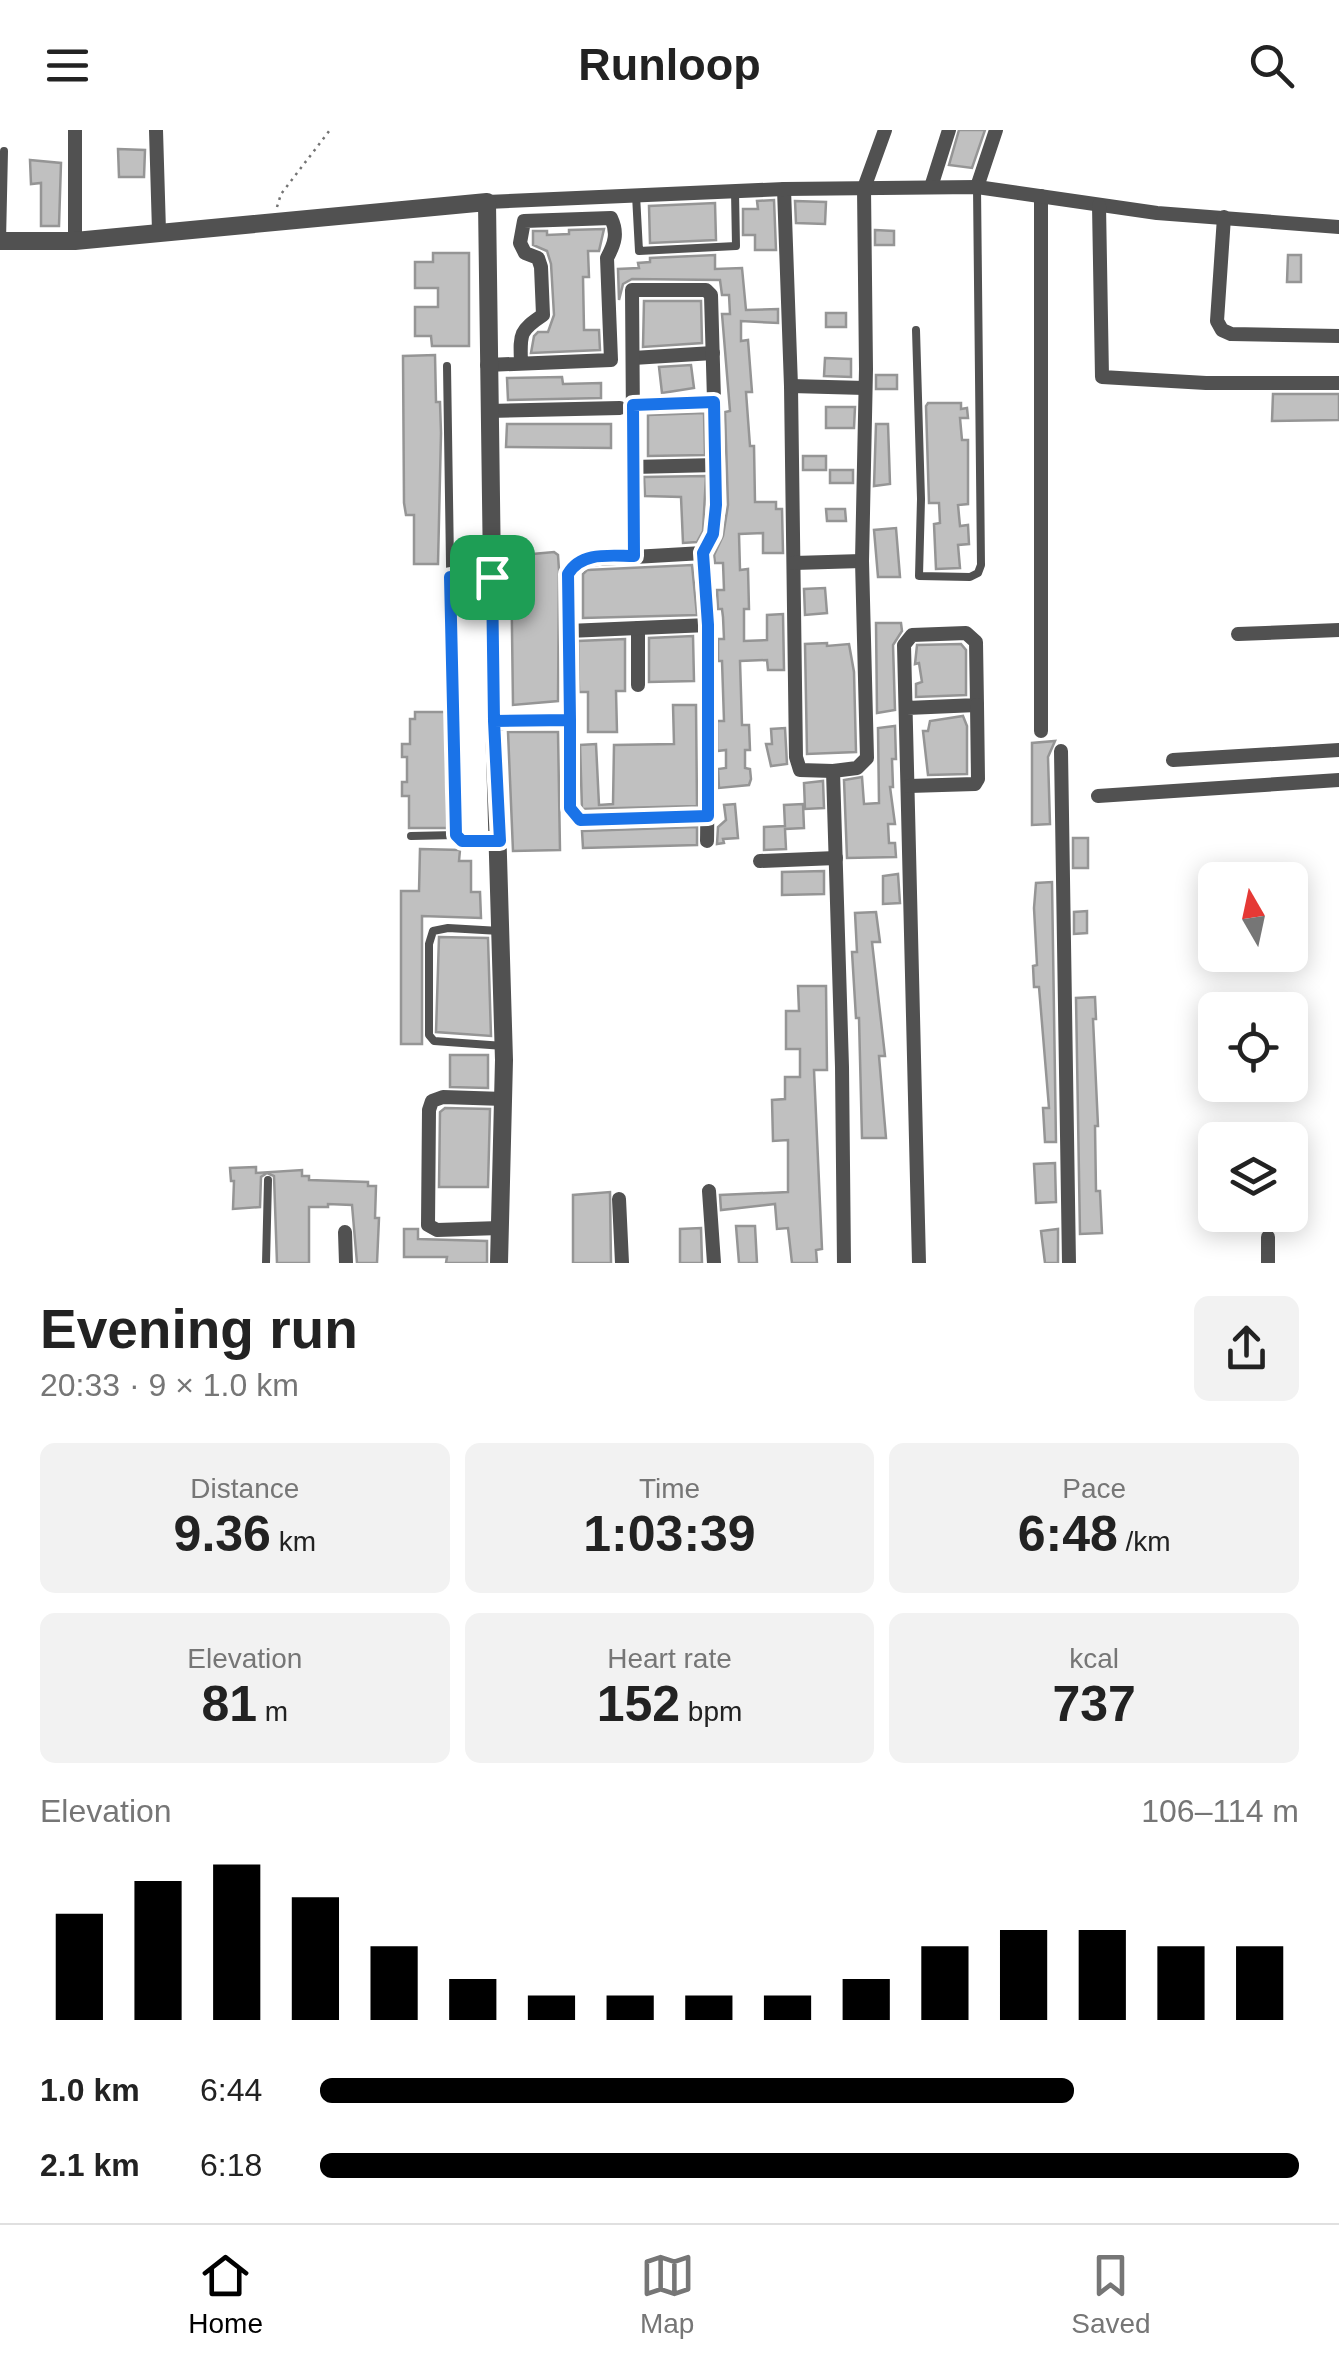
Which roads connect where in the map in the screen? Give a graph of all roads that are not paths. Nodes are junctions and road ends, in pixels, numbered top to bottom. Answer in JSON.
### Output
{"nodes":[{"id":1,"x":75,"y":130,"type":"edge"},
{"id":2,"x":156,"y":130,"type":"edge"},
{"id":3,"x":885,"y":130,"type":"edge"},
{"id":4,"x":950,"y":130,"type":"edge"},
{"id":5,"x":996,"y":130,"type":"edge"},
{"id":6,"x":4,"y":151,"type":"dead end"},
{"id":7,"x":931,"y":187,"type":"junction"},
{"id":8,"x":976,"y":187,"type":"junction"},
{"id":9,"x":864,"y":188,"type":"junction"},
{"id":10,"x":784,"y":189,"type":"junction"},
{"id":11,"x":735,"y":191,"type":"junction"},
{"id":12,"x":636,"y":195,"type":"junction"},
{"id":13,"x":1041,"y":196,"type":"junction"},
{"id":14,"x":487,"y":202,"type":"junction"},
{"id":15,"x":1099,"y":205,"type":"junction"},
{"id":16,"x":1224,"y":218,"type":"junction"},
{"id":17,"x":1339,"y":226,"type":"edge"},
{"id":18,"x":159,"y":230,"type":"junction"},
{"id":19,"x":1,"y":241,"type":"edge"},
{"id":20,"x":75,"y":241,"type":"junction"},
{"id":21,"x":916,"y":330,"type":"dead end"},
{"id":22,"x":1339,"y":336,"type":"edge"},
{"id":23,"x":714,"y":353,"type":"junction"},
{"id":24,"x":633,"y":358,"type":"junction"},
{"id":25,"x":521,"y":363,"type":"junction"},
{"id":26,"x":487,"y":364,"type":"junction"},
{"id":27,"x":448,"y":366,"type":"dead end"},
{"id":28,"x":1339,"y":383,"type":"edge"},
{"id":29,"x":791,"y":386,"type":"junction"},
{"id":30,"x":866,"y":388,"type":"junction"},
{"id":31,"x":714,"y":402,"type":"junction"},
{"id":32,"x":626,"y":406,"type":"junction"},
{"id":33,"x":488,"y":411,"type":"junction"},
{"id":34,"x":716,"y":465,"type":"junction"},
{"id":35,"x":634,"y":467,"type":"junction"},
{"id":36,"x":703,"y":553,"type":"junction"},
{"id":37,"x":634,"y":556,"type":"junction"},
{"id":38,"x":862,"y":561,"type":"junction"},
{"id":39,"x":794,"y":563,"type":"junction"},
{"id":40,"x":450,"y":577,"type":"junction"},
{"id":41,"x":492,"y":577,"type":"junction"},
{"id":42,"x":708,"y":625,"type":"junction"},
{"id":43,"x":638,"y":628,"type":"junction"},
{"id":44,"x":1339,"y":630,"type":"edge"},
{"id":45,"x":568,"y":631,"type":"junction"},
{"id":46,"x":1238,"y":634,"type":"dead end"},
{"id":47,"x":638,"y":685,"type":"dead end"},
{"id":48,"x":977,"y":705,"type":"junction"},
{"id":49,"x":907,"y":708,"type":"junction"},
{"id":50,"x":570,"y":720,"type":"junction"},
{"id":51,"x":494,"y":721,"type":"junction"},
{"id":52,"x":1041,"y":731,"type":"dead end"},
{"id":53,"x":1339,"y":750,"type":"edge"},
{"id":54,"x":1061,"y":751,"type":"dead end"},
{"id":55,"x":1173,"y":760,"type":"dead end"},
{"id":56,"x":833,"y":771,"type":"junction"},
{"id":57,"x":1339,"y":780,"type":"edge"},
{"id":58,"x":910,"y":786,"type":"junction"},
{"id":59,"x":1098,"y":796,"type":"dead end"},
{"id":60,"x":708,"y":816,"type":"junction"},
{"id":61,"x":456,"y":835,"type":"junction"},
{"id":62,"x":411,"y":836,"type":"dead end"},
{"id":63,"x":500,"y":841,"type":"junction"},
{"id":64,"x":707,"y":841,"type":"dead end"},
{"id":65,"x":836,"y":858,"type":"junction"},
{"id":66,"x":760,"y":861,"type":"dead end"},
{"id":67,"x":500,"y":930,"type":"junction"},
{"id":68,"x":504,"y":1046,"type":"junction"},
{"id":69,"x":504,"y":1099,"type":"junction"},
{"id":70,"x":268,"y":1180,"type":"dead end"},
{"id":71,"x":710,"y":1191,"type":"dead end"},
{"id":72,"x":618,"y":1198,"type":"dead end"},
{"id":73,"x":500,"y":1228,"type":"junction"},
{"id":74,"x":345,"y":1232,"type":"dead end"},
{"id":75,"x":1268,"y":1238,"type":"dead end"},
{"id":76,"x":266,"y":1263,"type":"edge"},
{"id":77,"x":346,"y":1263,"type":"edge"},
{"id":78,"x":498,"y":1263,"type":"edge"},
{"id":79,"x":622,"y":1263,"type":"edge"},
{"id":80,"x":714,"y":1263,"type":"edge"},
{"id":81,"x":844,"y":1263,"type":"edge"},
{"id":82,"x":919,"y":1263,"type":"edge"},
{"id":83,"x":1069,"y":1263,"type":"edge"},
{"id":84,"x":1268,"y":1263,"type":"edge"}],
"edges":[{"from":1,"to":20,"type":"street"},
{"from":2,"to":18,"type":"street"},
{"from":3,"to":9,"type":"street"},
{"from":4,"to":7,"type":"street"},
{"from":5,"to":8,"type":"street"},
{"from":6,"to":19,"type":"lane"},
{"from":7,"to":8,"type":"street"},
{"from":7,"to":9,"type":"street"},
{"from":8,"to":13,"type":"street"},
{"from":8,"to":21,"type":"lane"},
{"from":9,"to":10,"type":"street"},
{"from":9,"to":30,"type":"street"},
{"from":10,"to":11,"type":"street"},
{"from":10,"to":29,"type":"street"},
{"from":11,"to":12,"type":"street"},
{"from":11,"to":12,"type":"lane"},
{"from":12,"to":14,"type":"street"},
{"from":13,"to":15,"type":"street"},
{"from":13,"to":52,"type":"street"},
{"from":14,"to":18,"type":"street"},
{"from":14,"to":26,"type":"street"},
{"from":15,"to":16,"type":"street"},
{"from":15,"to":28,"type":"street"},
{"from":16,"to":17,"type":"street"},
{"from":16,"to":22,"type":"street"},
{"from":18,"to":20,"type":"street"},
{"from":19,"to":20,"type":"street"},
{"from":23,"to":24,"type":"street"},
{"from":23,"to":24,"type":"street"},
{"from":23,"to":31,"type":"street"},
{"from":24,"to":32,"type":"street"},
{"from":25,"to":25,"type":"street"},
{"from":25,"to":26,"type":"street"},
{"from":26,"to":33,"type":"street"},
{"from":27,"to":40,"type":"lane"},
{"from":29,"to":30,"type":"street"},
{"from":29,"to":39,"type":"street"},
{"from":30,"to":38,"type":"street"},
{"from":31,"to":32,"type":"street"},
{"from":31,"to":34,"type":"street"},
{"from":32,"to":33,"type":"street"},
{"from":32,"to":35,"type":"street"},
{"from":33,"to":41,"type":"street"},
{"from":34,"to":35,"type":"street"},
{"from":34,"to":36,"type":"street"},
{"from":35,"to":37,"type":"street"},
{"from":36,"to":37,"type":"street"},
{"from":36,"to":42,"type":"street"},
{"from":37,"to":45,"type":"street"},
{"from":38,"to":39,"type":"street"},
{"from":38,"to":56,"type":"street"},
{"from":39,"to":56,"type":"street"},
{"from":40,"to":41,"type":"lane"},
{"from":40,"to":61,"type":"lane"},
{"from":41,"to":51,"type":"street"},
{"from":42,"to":43,"type":"street"},
{"from":42,"to":60,"type":"street"},
{"from":43,"to":45,"type":"street"},
{"from":43,"to":47,"type":"street"},
{"from":44,"to":46,"type":"street"},
{"from":45,"to":50,"type":"street"},
{"from":48,"to":49,"type":"street"},
{"from":48,"to":49,"type":"street"},
{"from":48,"to":58,"type":"street"},
{"from":49,"to":58,"type":"street"},
{"from":50,"to":51,"type":"street"},
{"from":50,"to":60,"type":"street"},
{"from":51,"to":63,"type":"street"},
{"from":53,"to":55,"type":"street"},
{"from":54,"to":83,"type":"street"},
{"from":56,"to":65,"type":"street"},
{"from":57,"to":59,"type":"street"},
{"from":58,"to":82,"type":"street"},
{"from":60,"to":64,"type":"street"},
{"from":61,"to":62,"type":"lane"},
{"from":61,"to":63,"type":"lane"},
{"from":63,"to":67,"type":"street"},
{"from":65,"to":66,"type":"street"},
{"from":65,"to":81,"type":"street"},
{"from":67,"to":68,"type":"street"},
{"from":67,"to":68,"type":"lane"},
{"from":68,"to":69,"type":"street"},
{"from":69,"to":73,"type":"street"},
{"from":69,"to":73,"type":"street"},
{"from":70,"to":76,"type":"lane"},
{"from":71,"to":80,"type":"street"},
{"from":72,"to":79,"type":"street"},
{"from":73,"to":78,"type":"street"},
{"from":74,"to":77,"type":"street"},
{"from":75,"to":84,"type":"street"}]}
